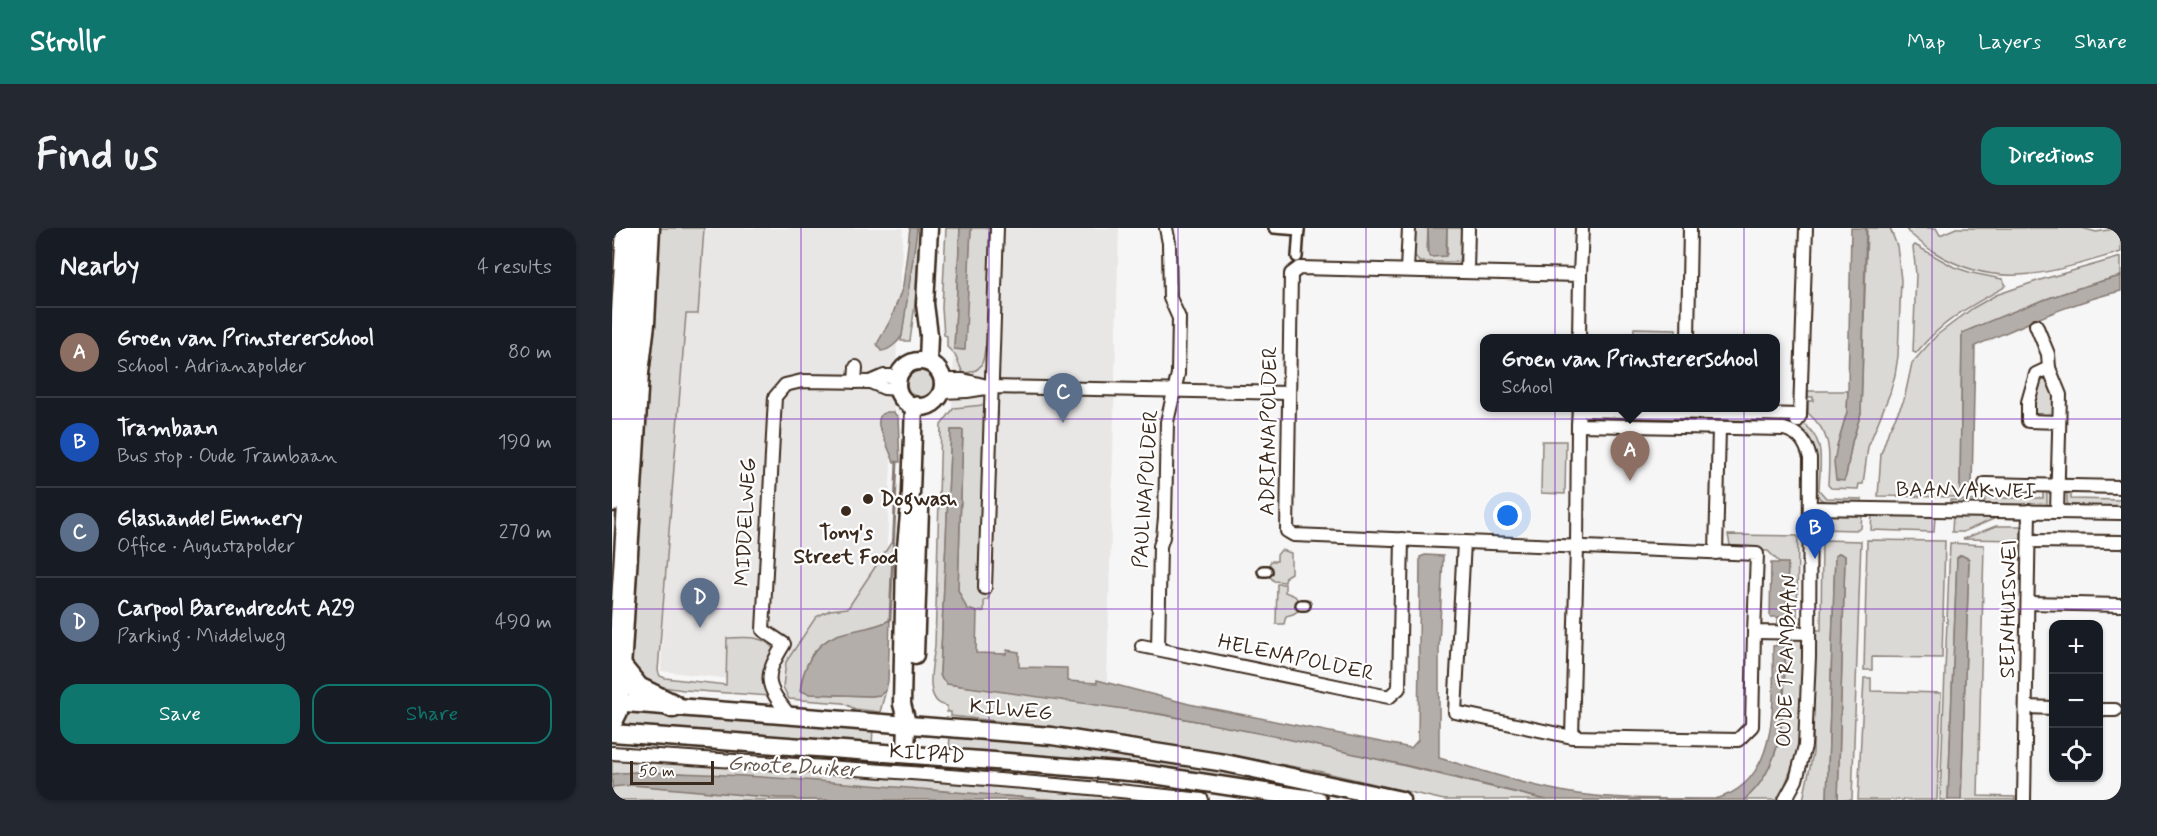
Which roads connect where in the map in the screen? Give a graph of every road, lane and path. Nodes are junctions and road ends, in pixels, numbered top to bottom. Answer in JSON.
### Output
{"nodes":[{"id":1,"x":628,"y":228,"type":"edge"},
{"id":2,"x":648,"y":228,"type":"edge"},
{"id":3,"x":929,"y":228,"type":"edge"},
{"id":4,"x":997,"y":228,"type":"edge"},
{"id":5,"x":1166,"y":228,"type":"edge"},
{"id":6,"x":1274,"y":228,"type":"edge"},
{"id":7,"x":1409,"y":228,"type":"edge"},
{"id":8,"x":1468,"y":228,"type":"edge"},
{"id":9,"x":1582,"y":228,"type":"edge"},
{"id":10,"x":1690,"y":228,"type":"edge"},
{"id":11,"x":1806,"y":228,"type":"edge"},
{"id":12,"x":1299,"y":229,"type":"edge"},
{"id":13,"x":1298,"y":257,"type":"dead end"},
{"id":14,"x":1407,"y":270,"type":"junction"},
{"id":15,"x":1467,"y":271,"type":"junction"},
{"id":16,"x":1580,"y":274,"type":"junction"},
{"id":17,"x":2036,"y":325,"type":"dead end"},
{"id":18,"x":1580,"y":334,"type":"edge"},
{"id":19,"x":1688,"y":334,"type":"edge"},
{"id":20,"x":921,"y":362,"type":"junction"},
{"id":21,"x":856,"y":367,"type":"dead end"},
{"id":22,"x":2049,"y":368,"type":"junction"},
{"id":23,"x":855,"y":382,"type":"junction"},
{"id":24,"x":898,"y":383,"type":"junction"},
{"id":25,"x":942,"y":386,"type":"junction"},
{"id":26,"x":992,"y":387,"type":"junction"},
{"id":27,"x":1174,"y":390,"type":"junction"},
{"id":28,"x":1289,"y":393,"type":"junction"},
{"id":29,"x":919,"y":406,"type":"junction"},
{"id":30,"x":1579,"y":412,"type":"edge"},
{"id":31,"x":1687,"y":412,"type":"edge"},
{"id":32,"x":1732,"y":412,"type":"edge"},
{"id":33,"x":1800,"y":415,"type":"junction"},
{"id":34,"x":2059,"y":422,"type":"junction"},
{"id":35,"x":1578,"y":425,"type":"junction"},
{"id":36,"x":1686,"y":427,"type":"junction"},
{"id":37,"x":1719,"y":428,"type":"junction"},
{"id":38,"x":1792,"y":431,"type":"junction"},
{"id":39,"x":1985,"y":484,"type":"dead end"},
{"id":40,"x":2057,"y":485,"type":"junction"},
{"id":41,"x":2121,"y":487,"type":"edge"},
{"id":42,"x":612,"y":500,"type":"edge"},
{"id":43,"x":1811,"y":508,"type":"junction"},
{"id":44,"x":2029,"y":511,"type":"junction"},
{"id":45,"x":2057,"y":512,"type":"junction"},
{"id":46,"x":2121,"y":513,"type":"edge"},
{"id":47,"x":1402,"y":539,"type":"junction"},
{"id":48,"x":2029,"y":541,"type":"junction"},
{"id":49,"x":1464,"y":542,"type":"junction"},
{"id":50,"x":2121,"y":542,"type":"edge"},
{"id":51,"x":1578,"y":547,"type":"junction"},
{"id":52,"x":1716,"y":553,"type":"junction"},
{"id":53,"x":985,"y":588,"type":"dead end"},
{"id":54,"x":2028,"y":603,"type":"junction"},
{"id":55,"x":2121,"y":605,"type":"edge"},
{"id":56,"x":1754,"y":632,"type":"junction"},
{"id":57,"x":1809,"y":633,"type":"junction"},
{"id":58,"x":1143,"y":646,"type":"dead end"},
{"id":59,"x":1158,"y":649,"type":"junction"},
{"id":60,"x":620,"y":667,"type":"junction"},
{"id":61,"x":673,"y":706,"type":"junction"},
{"id":62,"x":2027,"y":707,"type":"junction"},
{"id":63,"x":614,"y":708,"type":"edge"},
{"id":64,"x":2049,"y":708,"type":"edge"},
{"id":65,"x":789,"y":715,"type":"junction"},
{"id":66,"x":907,"y":723,"type":"junction"},
{"id":67,"x":612,"y":734,"type":"edge"},
{"id":68,"x":1572,"y":737,"type":"junction"},
{"id":69,"x":612,"y":753,"type":"edge"},
{"id":70,"x":906,"y":754,"type":"junction"},
{"id":71,"x":1796,"y":780,"type":"junction"},
{"id":72,"x":1202,"y":800,"type":"edge"},
{"id":73,"x":1318,"y":800,"type":"edge"},
{"id":74,"x":1401,"y":800,"type":"edge"},
{"id":75,"x":1785,"y":800,"type":"edge"},
{"id":76,"x":1793,"y":800,"type":"edge"},
{"id":77,"x":2024,"y":800,"type":"edge"}],
"edges":[{"from":1,"to":42,"type":"highway"},
{"from":2,"to":60,"type":"highway"},
{"from":3,"to":20,"type":"main road"},
{"from":4,"to":26,"type":"street"},
{"from":5,"to":27,"type":"street","name":"PAULINAPOLDER"},
{"from":6,"to":12,"type":"street"},
{"from":7,"to":14,"type":"street"},
{"from":8,"to":15,"type":"street"},
{"from":9,"to":16,"type":"street"},
{"from":10,"to":19,"type":"street"},
{"from":11,"to":33,"type":"street"},
{"from":12,"to":13,"type":"street"},
{"from":14,"to":15,"type":"street","name":"ADRIANAPOLDER"},
{"from":14,"to":28,"type":"street","name":"ADRIANAPOLDER"},
{"from":15,"to":16,"type":"street","name":"ADRIANAPOLDER"},
{"from":16,"to":18,"type":"street"},
{"from":17,"to":22,"type":"street"},
{"from":20,"to":24,"type":"main road"},
{"from":20,"to":25,"type":"main road"},
{"from":21,"to":23,"type":"street"},
{"from":22,"to":34,"type":"street"},
{"from":22,"to":34,"type":"street"},
{"from":23,"to":24,"type":"street","name":"MIDDELWEG"},
{"from":23,"to":65,"type":"street","name":"MIDDELWEG"},
{"from":24,"to":29,"type":"main road"},
{"from":25,"to":26,"type":"street"},
{"from":25,"to":29,"type":"main road"},
{"from":26,"to":27,"type":"street"},
{"from":26,"to":53,"type":"street"},
{"from":27,"to":28,"type":"street"},
{"from":27,"to":59,"type":"street","name":"PAULINAPOLDER"},
{"from":28,"to":47,"type":"street","name":"ADRIANAPOLDER"},
{"from":29,"to":66,"type":"main road"},
{"from":30,"to":35,"type":"street"},
{"from":31,"to":36,"type":"street"},
{"from":32,"to":33,"type":"street"},
{"from":33,"to":38,"type":"street"},
{"from":34,"to":40,"type":"street"},
{"from":35,"to":36,"type":"street"},
{"from":35,"to":51,"type":"street"},
{"from":36,"to":37,"type":"street"},
{"from":37,"to":38,"type":"street"},
{"from":37,"to":52,"type":"street"},
{"from":38,"to":43,"type":"street"},
{"from":39,"to":40,"type":"street"},
{"from":40,"to":41,"type":"street"},
{"from":40,"to":45,"type":"street"},
{"from":43,"to":44,"type":"street","name":"BAANVAKWEI"},
{"from":43,"to":57,"type":"street","name":"OUDE TRAMBAAN"},
{"from":44,"to":45,"type":"street","name":"BAANVAKWEI"},
{"from":44,"to":48,"type":"street","name":"SEINHUISWEI"},
{"from":45,"to":46,"type":"street","name":"BAANVAKWEI"},
{"from":47,"to":49,"type":"street","name":"ADRIANAPOLDER"},
{"from":47,"to":59,"type":"street","name":"HELENAPOLDER"},
{"from":48,"to":50,"type":"street"},
{"from":48,"to":54,"type":"street","name":"SEINHUISWEI"},
{"from":49,"to":51,"type":"street","name":"ADRIANAPOLDER"},
{"from":49,"to":68,"type":"street"},
{"from":51,"to":52,"type":"street","name":"ADRIANAPOLDER"},
{"from":51,"to":68,"type":"street"},
{"from":52,"to":56,"type":"street","name":"ADRIANAPOLDER"},
{"from":54,"to":55,"type":"street"},
{"from":54,"to":62,"type":"street","name":"SEINHUISWEI"},
{"from":56,"to":57,"type":"street"},
{"from":56,"to":68,"type":"street"},
{"from":57,"to":71,"type":"street","name":"OUDE TRAMBAAN"},
{"from":58,"to":59,"type":"street","name":"HELENAPOLDER"},
{"from":60,"to":61,"type":"highway"},
{"from":60,"to":63,"type":"highway"},
{"from":61,"to":63,"type":"main road","name":"KILWEG"},
{"from":61,"to":65,"type":"main road","name":"KILWEG"},
{"from":62,"to":64,"type":"street","name":"SEINHUISWEI"},
{"from":62,"to":77,"type":"street","name":"SEINHUISWEI"},
{"from":65,"to":66,"type":"main road","name":"KILWEG"},
{"from":66,"to":70,"type":"main road"},
{"from":66,"to":74,"type":"main road","name":"KILWEG"},
{"from":67,"to":70,"type":"main road"},
{"from":69,"to":72,"type":"street","name":"KILPAD"},
{"from":70,"to":73,"type":"main road"},
{"from":71,"to":75,"type":"street"},
{"from":71,"to":76,"type":"street"}]}
